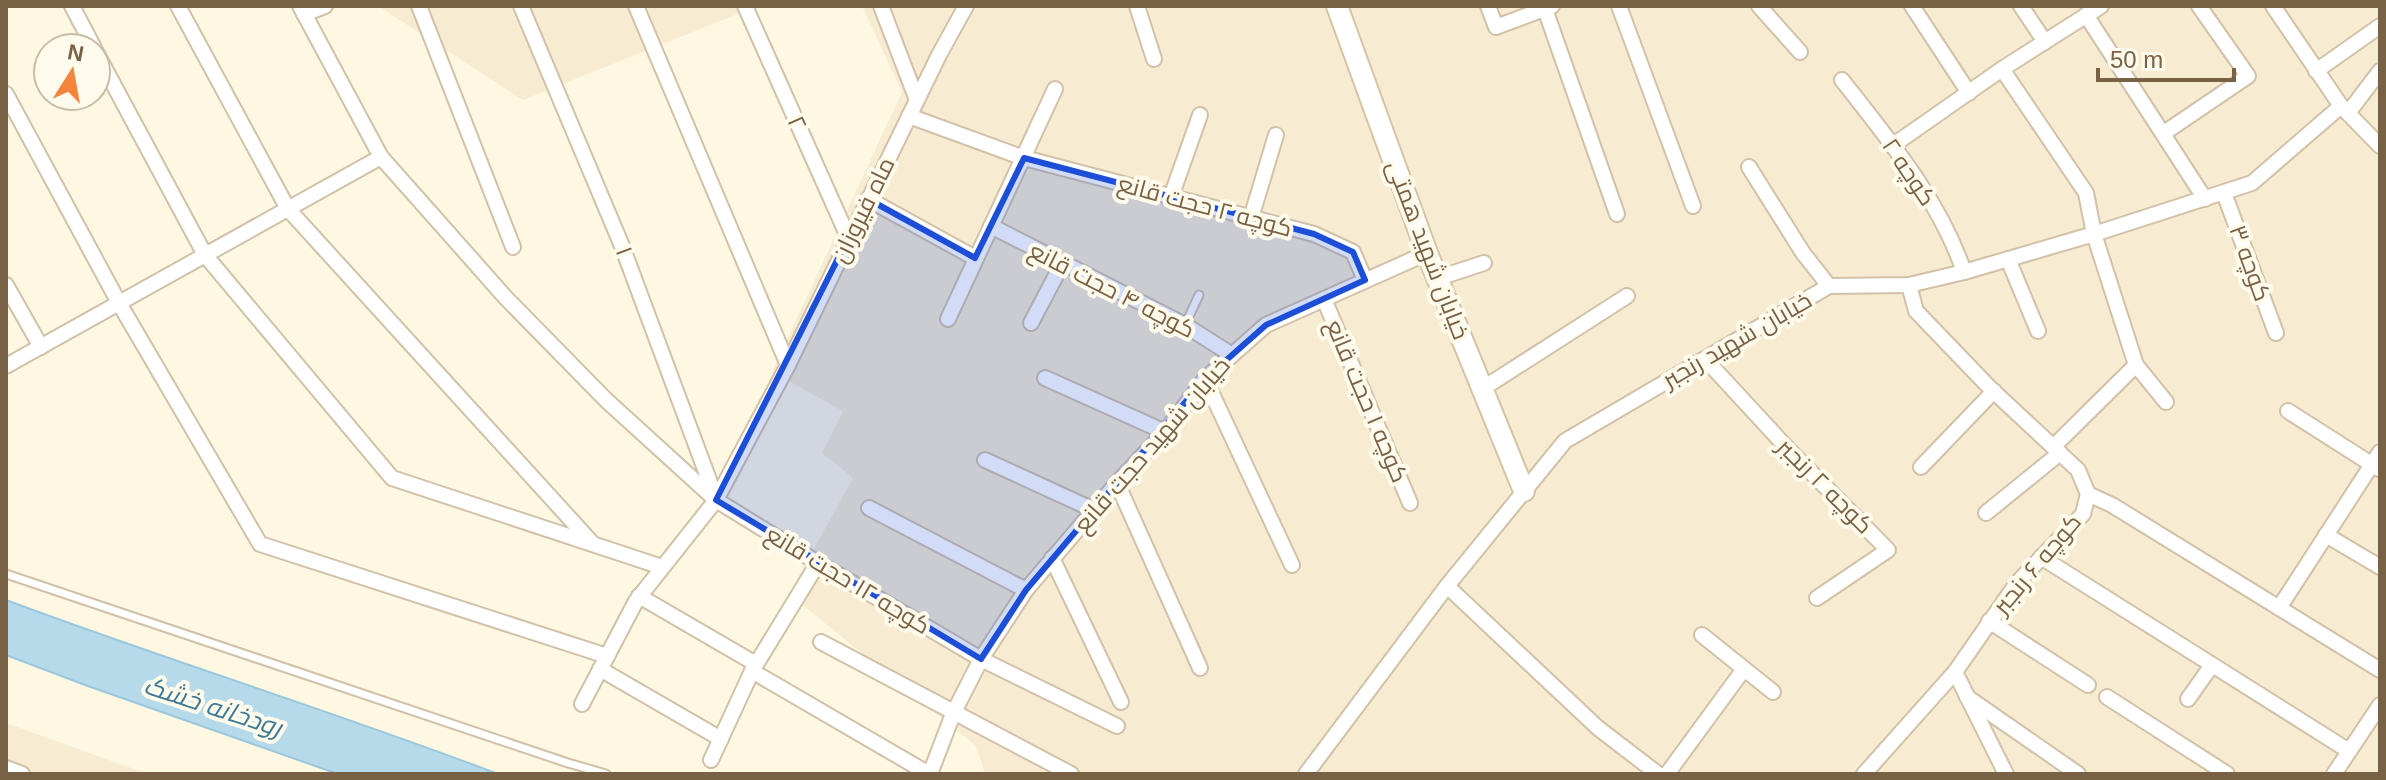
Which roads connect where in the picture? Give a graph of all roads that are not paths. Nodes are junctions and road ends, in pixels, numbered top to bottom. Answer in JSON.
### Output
{"nodes":[{"id":1,"x":72,"y":6,"type":"edge"},
{"id":2,"x":178,"y":6,"type":"edge"},
{"id":3,"x":325,"y":6,"type":"edge"},
{"id":4,"x":419,"y":6,"type":"edge"},
{"id":5,"x":521,"y":6,"type":"edge"},
{"id":6,"x":636,"y":6,"type":"edge"},
{"id":7,"x":745,"y":6,"type":"edge"},
{"id":8,"x":881,"y":6,"type":"edge"},
{"id":9,"x":1137,"y":6,"type":"edge"},
{"id":10,"x":1337,"y":6,"type":"edge"},
{"id":11,"x":1488,"y":6,"type":"edge"},
{"id":12,"x":1619,"y":6,"type":"edge"},
{"id":13,"x":1759,"y":6,"type":"edge"},
{"id":14,"x":1912,"y":6,"type":"edge"},
{"id":15,"x":2021,"y":6,"type":"edge"},
{"id":16,"x":2101,"y":6,"type":"edge"},
{"id":17,"x":2199,"y":6,"type":"edge"},
{"id":18,"x":2273,"y":6,"type":"edge"},
{"id":19,"x":1548,"y":7,"type":"edge"},
{"id":20,"x":962,"y":8,"type":"edge"},
{"id":21,"x":302,"y":10,"type":"edge"},
{"id":22,"x":2086,"y":15,"type":"junction"},
{"id":23,"x":2380,"y":26,"type":"edge"},
{"id":24,"x":86,"y":32,"type":"edge"},
{"id":25,"x":2045,"y":42,"type":"junction"},
{"id":26,"x":1800,"y":52,"type":"dead end"},
{"id":27,"x":1154,"y":59,"type":"dead end"},
{"id":28,"x":2002,"y":69,"type":"junction"},
{"id":29,"x":2316,"y":71,"type":"junction"},
{"id":30,"x":2380,"y":71,"type":"edge"},
{"id":31,"x":1842,"y":80,"type":"dead end"},
{"id":32,"x":112,"y":82,"type":"edge"},
{"id":33,"x":1055,"y":89,"type":"dead end"},
{"id":34,"x":1969,"y":93,"type":"junction"},
{"id":35,"x":6,"y":94,"type":"edge"},
{"id":36,"x":917,"y":100,"type":"junction"},
{"id":37,"x":2344,"y":110,"type":"junction"},
{"id":38,"x":1200,"y":115,"type":"dead end"},
{"id":39,"x":909,"y":116,"type":"junction"},
{"id":40,"x":2164,"y":133,"type":"junction"},
{"id":41,"x":1276,"y":135,"type":"dead end"},
{"id":42,"x":1892,"y":146,"type":"junction"},
{"id":43,"x":2380,"y":146,"type":"edge"},
{"id":44,"x":381,"y":157,"type":"junction"},
{"id":45,"x":1024,"y":158,"type":"junction"},
{"id":46,"x":1749,"y":167,"type":"dead end"},
{"id":47,"x":2224,"y":193,"type":"junction"},
{"id":48,"x":1171,"y":197,"type":"junction"},
{"id":49,"x":868,"y":199,"type":"junction"},
{"id":50,"x":2205,"y":199,"type":"junction"},
{"id":51,"x":1693,"y":206,"type":"dead end"},
{"id":52,"x":288,"y":209,"type":"junction"},
{"id":53,"x":1617,"y":214,"type":"dead end"},
{"id":54,"x":1251,"y":218,"type":"junction"},
{"id":55,"x":991,"y":226,"type":"junction"},
{"id":56,"x":2094,"y":234,"type":"junction"},
{"id":57,"x":849,"y":239,"type":"junction"},
{"id":58,"x":513,"y":247,"type":"dead end"},
{"id":59,"x":1427,"y":253,"type":"junction"},
{"id":60,"x":205,"y":255,"type":"junction"},
{"id":61,"x":975,"y":258,"type":"junction"},
{"id":62,"x":2008,"y":259,"type":"junction"},
{"id":63,"x":1484,"y":263,"type":"dead end"},
{"id":64,"x":1062,"y":264,"type":"junction"},
{"id":65,"x":1964,"y":272,"type":"junction"},
{"id":66,"x":1438,"y":278,"type":"junction"},
{"id":67,"x":1365,"y":280,"type":"junction"},
{"id":68,"x":6,"y":285,"type":"edge"},
{"id":69,"x":1909,"y":285,"type":"junction"},
{"id":70,"x":1829,"y":286,"type":"junction"},
{"id":71,"x":1199,"y":295,"type":"dead end"},
{"id":72,"x":1627,"y":296,"type":"dead end"},
{"id":73,"x":1324,"y":299,"type":"junction"},
{"id":74,"x":119,"y":303,"type":"junction"},
{"id":75,"x":948,"y":319,"type":"dead end"},
{"id":76,"x":1031,"y":323,"type":"dead end"},
{"id":77,"x":1185,"y":325,"type":"junction"},
{"id":78,"x":2038,"y":331,"type":"dead end"},
{"id":79,"x":2276,"y":333,"type":"dead end"},
{"id":80,"x":41,"y":347,"type":"junction"},
{"id":81,"x":1232,"y":355,"type":"junction"},
{"id":82,"x":1705,"y":359,"type":"junction"},
{"id":83,"x":788,"y":365,"type":"junction"},
{"id":84,"x":2136,"y":365,"type":"junction"},
{"id":85,"x":6,"y":366,"type":"edge"},
{"id":86,"x":1045,"y":378,"type":"dead end"},
{"id":87,"x":1205,"y":379,"type":"junction"},
{"id":88,"x":1482,"y":389,"type":"junction"},
{"id":89,"x":1994,"y":391,"type":"junction"},
{"id":90,"x":2166,"y":402,"type":"dead end"},
{"id":91,"x":2288,"y":411,"type":"dead end"},
{"id":92,"x":1165,"y":432,"type":"junction"},
{"id":93,"x":2056,"y":450,"type":"junction"},
{"id":94,"x":985,"y":460,"type":"dead end"},
{"id":95,"x":2377,"y":462,"type":"edge"},
{"id":96,"x":1921,"y":467,"type":"dead end"},
{"id":97,"x":1117,"y":483,"type":"junction"},
{"id":98,"x":1524,"y":491,"type":"junction"},
{"id":99,"x":2088,"y":494,"type":"junction"},
{"id":100,"x":716,"y":500,"type":"junction"},
{"id":101,"x":1410,"y":503,"type":"dead end"},
{"id":102,"x":869,"y":508,"type":"dead end"},
{"id":103,"x":1094,"y":510,"type":"junction"},
{"id":104,"x":1986,"y":513,"type":"dead end"},
{"id":105,"x":2326,"y":535,"type":"junction"},
{"id":106,"x":594,"y":545,"type":"junction"},
{"id":107,"x":2041,"y":557,"type":"junction"},
{"id":108,"x":1052,"y":558,"type":"junction"},
{"id":109,"x":818,"y":563,"type":"junction"},
{"id":110,"x":1292,"y":565,"type":"dead end"},
{"id":111,"x":662,"y":567,"type":"junction"},
{"id":112,"x":2380,"y":567,"type":"edge"},
{"id":113,"x":6,"y":574,"type":"edge"},
{"id":114,"x":1447,"y":586,"type":"junction"},
{"id":115,"x":1026,"y":590,"type":"junction"},
{"id":116,"x":639,"y":596,"type":"junction"},
{"id":117,"x":1817,"y":598,"type":"dead end"},
{"id":118,"x":2279,"y":608,"type":"junction"},
{"id":119,"x":1989,"y":621,"type":"junction"},
{"id":120,"x":1702,"y":635,"type":"dead end"},
{"id":121,"x":821,"y":642,"type":"dead end"},
{"id":122,"x":981,"y":659,"type":"junction"},
{"id":123,"x":603,"y":662,"type":"junction"},
{"id":124,"x":2212,"y":665,"type":"junction"},
{"id":125,"x":754,"y":668,"type":"junction"},
{"id":126,"x":1200,"y":668,"type":"dead end"},
{"id":127,"x":1744,"y":669,"type":"junction"},
{"id":128,"x":2380,"y":670,"type":"edge"},
{"id":129,"x":1955,"y":672,"type":"junction"},
{"id":130,"x":2088,"y":685,"type":"dead end"},
{"id":131,"x":1773,"y":692,"type":"dead end"},
{"id":132,"x":1967,"y":697,"type":"junction"},
{"id":133,"x":2107,"y":697,"type":"dead end"},
{"id":134,"x":2188,"y":699,"type":"dead end"},
{"id":135,"x":1121,"y":702,"type":"dead end"},
{"id":136,"x":582,"y":704,"type":"dead end"},
{"id":137,"x":2380,"y":705,"type":"edge"},
{"id":138,"x":953,"y":714,"type":"junction"},
{"id":139,"x":1117,"y":726,"type":"dead end"},
{"id":140,"x":721,"y":739,"type":"junction"},
{"id":141,"x":2349,"y":751,"type":"junction"},
{"id":142,"x":711,"y":760,"type":"dead end"},
{"id":143,"x":6,"y":768,"type":"edge"},
{"id":144,"x":22,"y":774,"type":"edge"},
{"id":145,"x":606,"y":774,"type":"edge"},
{"id":146,"x":929,"y":774,"type":"edge"},
{"id":147,"x":1071,"y":774,"type":"edge"},
{"id":148,"x":1306,"y":774,"type":"edge"},
{"id":149,"x":1658,"y":774,"type":"edge"},
{"id":150,"x":1667,"y":774,"type":"edge"},
{"id":151,"x":1864,"y":774,"type":"edge"},
{"id":152,"x":2006,"y":774,"type":"edge"},
{"id":153,"x":2078,"y":774,"type":"edge"},
{"id":154,"x":2227,"y":774,"type":"edge"},
{"id":155,"x":2334,"y":774,"type":"edge"}],
"edges":[{"from":1,"to":24,"type":"street"},
{"from":2,"to":52,"type":"street"},
{"from":3,"to":21,"type":"street"},
{"from":4,"to":58,"type":"street"},
{"from":5,"to":100,"type":"street","name":"۱"},
{"from":6,"to":83,"type":"street"},
{"from":7,"to":57,"type":"street","name":"۲"},
{"from":8,"to":36,"type":"street"},
{"from":9,"to":27,"type":"street"},
{"from":10,"to":59,"type":"street","name":"خیابان شهید همتی"},
{"from":11,"to":19,"type":"street"},
{"from":12,"to":51,"type":"street"},
{"from":13,"to":26,"type":"street"},
{"from":14,"to":34,"type":"street"},
{"from":15,"to":25,"type":"street"},
{"from":16,"to":22,"type":"street"},
{"from":17,"to":40,"type":"street"},
{"from":18,"to":29,"type":"street"},
{"from":19,"to":53,"type":"street"},
{"from":20,"to":36,"type":"street","name":"ماه فیروزان"},
{"from":21,"to":44,"type":"street","name":"کوچه ۱۲ حجت قانع"},
{"from":22,"to":25,"type":"street"},
{"from":22,"to":40,"type":"street"},
{"from":23,"to":29,"type":"street"},
{"from":25,"to":28,"type":"street"},
{"from":28,"to":34,"type":"street"},
{"from":28,"to":56,"type":"street"},
{"from":29,"to":37,"type":"street"},
{"from":30,"to":37,"type":"street","name":"خیابان شهید رنجبر"},
{"from":31,"to":42,"type":"street","name":"کوچه ۲"},
{"from":32,"to":60,"type":"street"},
{"from":33,"to":45,"type":"street"},
{"from":34,"to":42,"type":"street"},
{"from":35,"to":74,"type":"street"},
{"from":36,"to":39,"type":"street","name":"ماه فیروزان"},
{"from":37,"to":43,"type":"street"},
{"from":37,"to":47,"type":"street","name":"خیابان شهید رنجبر"},
{"from":38,"to":48,"type":"street"},
{"from":39,"to":45,"type":"street","name":"کوچه ۲ حجت قانع"},
{"from":39,"to":49,"type":"street","name":"ماه فیروزان"},
{"from":40,"to":50,"type":"street"},
{"from":41,"to":54,"type":"street"},
{"from":42,"to":65,"type":"street","name":"کوچه ۲"},
{"from":44,"to":52,"type":"street"},
{"from":44,"to":100,"type":"street","name":"کوچه ۱۲ حجت قانع"},
{"from":45,"to":48,"type":"street","name":"کوچه ۲ حجت قانع"},
{"from":45,"to":55,"type":"street"},
{"from":46,"to":70,"type":"street"},
{"from":47,"to":50,"type":"street","name":"خیابان شهید رنجبر"},
{"from":47,"to":79,"type":"street","name":"کوچه ۳"},
{"from":48,"to":54,"type":"street","name":"کوچه ۲ حجت قانع"},
{"from":49,"to":57,"type":"street","name":"ماه فیروزان"},
{"from":49,"to":61,"type":"street"},
{"from":50,"to":56,"type":"street","name":"خیابان شهید رنجبر"},
{"from":52,"to":60,"type":"street"},
{"from":52,"to":106,"type":"street"},
{"from":54,"to":67,"type":"street","name":"کوچه ۲ حجت قانع"},
{"from":55,"to":61,"type":"street"},
{"from":55,"to":64,"type":"street","name":"کوچه ۴ حجت قانع"},
{"from":56,"to":62,"type":"street","name":"خیابان شهید رنجبر"},
{"from":56,"to":84,"type":"street"},
{"from":57,"to":83,"type":"street","name":"ماه فیروزان"},
{"from":59,"to":66,"type":"street","name":"خیابان شهید همتی"},
{"from":59,"to":67,"type":"street","name":"خیابان شهید حجت قانع"},
{"from":60,"to":74,"type":"street"},
{"from":60,"to":106,"type":"street"},
{"from":61,"to":75,"type":"street"},
{"from":62,"to":65,"type":"street","name":"خیابان شهید رنجبر"},
{"from":62,"to":78,"type":"street"},
{"from":63,"to":66,"type":"street"},
{"from":64,"to":76,"type":"street"},
{"from":64,"to":77,"type":"street","name":"کوچه ۴ حجت قانع"},
{"from":65,"to":69,"type":"street","name":"خیابان شهید رنجبر"},
{"from":66,"to":88,"type":"street","name":"خیابان شهید همتی"},
{"from":67,"to":73,"type":"street","name":"خیابان شهید حجت قانع"},
{"from":68,"to":80,"type":"street"},
{"from":69,"to":70,"type":"street","name":"خیابان شهید رنجبر"},
{"from":69,"to":89,"type":"street","name":"کوچه ۶ رنجبر"},
{"from":70,"to":82,"type":"street","name":"خیابان شهید رنجبر"},
{"from":71,"to":77,"type":"lane"},
{"from":72,"to":88,"type":"street"},
{"from":73,"to":81,"type":"street","name":"خیابان شهید حجت قانع"},
{"from":73,"to":101,"type":"street","name":"کوچه ۱ حجت قانع"},
{"from":74,"to":80,"type":"street"},
{"from":74,"to":123,"type":"street"},
{"from":77,"to":81,"type":"street","name":"کوچه ۴ حجت قانع"},
{"from":80,"to":85,"type":"street"},
{"from":81,"to":87,"type":"street","name":"خیابان شهید حجت قانع"},
{"from":82,"to":98,"type":"street","name":"خیابان شهید رنجبر"},
{"from":82,"to":117,"type":"street","name":"کوچه ۲ رنجبر"},
{"from":83,"to":100,"type":"street","name":"ماه فیروزان"},
{"from":84,"to":90,"type":"street"},
{"from":84,"to":93,"type":"street"},
{"from":86,"to":92,"type":"street"},
{"from":87,"to":92,"type":"street","name":"خیابان شهید حجت قانع"},
{"from":87,"to":110,"type":"street"},
{"from":88,"to":98,"type":"street","name":"خیابان شهید همتی"},
{"from":89,"to":93,"type":"street","name":"کوچه ۶ رنجبر"},
{"from":89,"to":96,"type":"street"},
{"from":91,"to":95,"type":"street"},
{"from":92,"to":97,"type":"street","name":"خیابان شهید حجت قانع"},
{"from":93,"to":99,"type":"street","name":"کوچه ۶ رنجبر"},
{"from":93,"to":104,"type":"street"},
{"from":94,"to":103,"type":"street"},
{"from":95,"to":105,"type":"street"},
{"from":97,"to":103,"type":"street","name":"خیابان شهید حجت قانع"},
{"from":97,"to":126,"type":"street"},
{"from":98,"to":114,"type":"street","name":"خیابان شهید رنجبر"},
{"from":99,"to":107,"type":"street","name":"کوچه ۶ رنجبر"},
{"from":99,"to":118,"type":"street"},
{"from":100,"to":109,"type":"street","name":"کوچه ۱۲ حجت قانع"},
{"from":100,"to":111,"type":"street","name":"ماه فیروزان"},
{"from":102,"to":115,"type":"street"},
{"from":103,"to":108,"type":"street","name":"خیابان شهید حجت قانع"},
{"from":105,"to":112,"type":"street"},
{"from":105,"to":118,"type":"street"},
{"from":106,"to":111,"type":"street"},
{"from":107,"to":119,"type":"street","name":"کوچه ۶ رنجبر"},
{"from":107,"to":124,"type":"street"},
{"from":108,"to":115,"type":"street","name":"خیابان شهید حجت قانع"},
{"from":108,"to":135,"type":"street"},
{"from":109,"to":122,"type":"street","name":"کوچه ۱۲ حجت قانع"},
{"from":109,"to":125,"type":"street"},
{"from":111,"to":116,"type":"street","name":"ماه فیروزان"},
{"from":113,"to":145,"type":"lane"},
{"from":114,"to":148,"type":"street","name":"خیابان شهید رنجبر"},
{"from":114,"to":149,"type":"street"},
{"from":115,"to":122,"type":"street","name":"خیابان شهید حجت قانع"},
{"from":116,"to":123,"type":"street","name":"ماه فیروزان"},
{"from":116,"to":125,"type":"street"},
{"from":118,"to":128,"type":"street"},
{"from":119,"to":129,"type":"street","name":"کوچه ۶ رنجبر"},
{"from":119,"to":130,"type":"street"},
{"from":120,"to":127,"type":"street"},
{"from":121,"to":138,"type":"street"},
{"from":122,"to":138,"type":"street","name":"خیابان شهید حجت قانع"},
{"from":122,"to":139,"type":"street","name":"کوچه ۱۲ حجت قانع"},
{"from":123,"to":136,"type":"street","name":"ماه فیروزان"},
{"from":123,"to":140,"type":"street"},
{"from":124,"to":134,"type":"street"},
{"from":124,"to":141,"type":"street"},
{"from":125,"to":140,"type":"street"},
{"from":125,"to":146,"type":"street"},
{"from":127,"to":131,"type":"street"},
{"from":127,"to":150,"type":"street"},
{"from":129,"to":132,"type":"street"},
{"from":129,"to":151,"type":"street","name":"کوچه ۶ رنجبر"},
{"from":132,"to":152,"type":"street"},
{"from":132,"to":153,"type":"street"},
{"from":133,"to":154,"type":"street"},
{"from":137,"to":141,"type":"street"},
{"from":138,"to":146,"type":"street","name":"خیابان شهید حجت قانع"},
{"from":138,"to":147,"type":"street"},
{"from":140,"to":142,"type":"street"},
{"from":141,"to":155,"type":"street"},
{"from":143,"to":144,"type":"street"}]}
